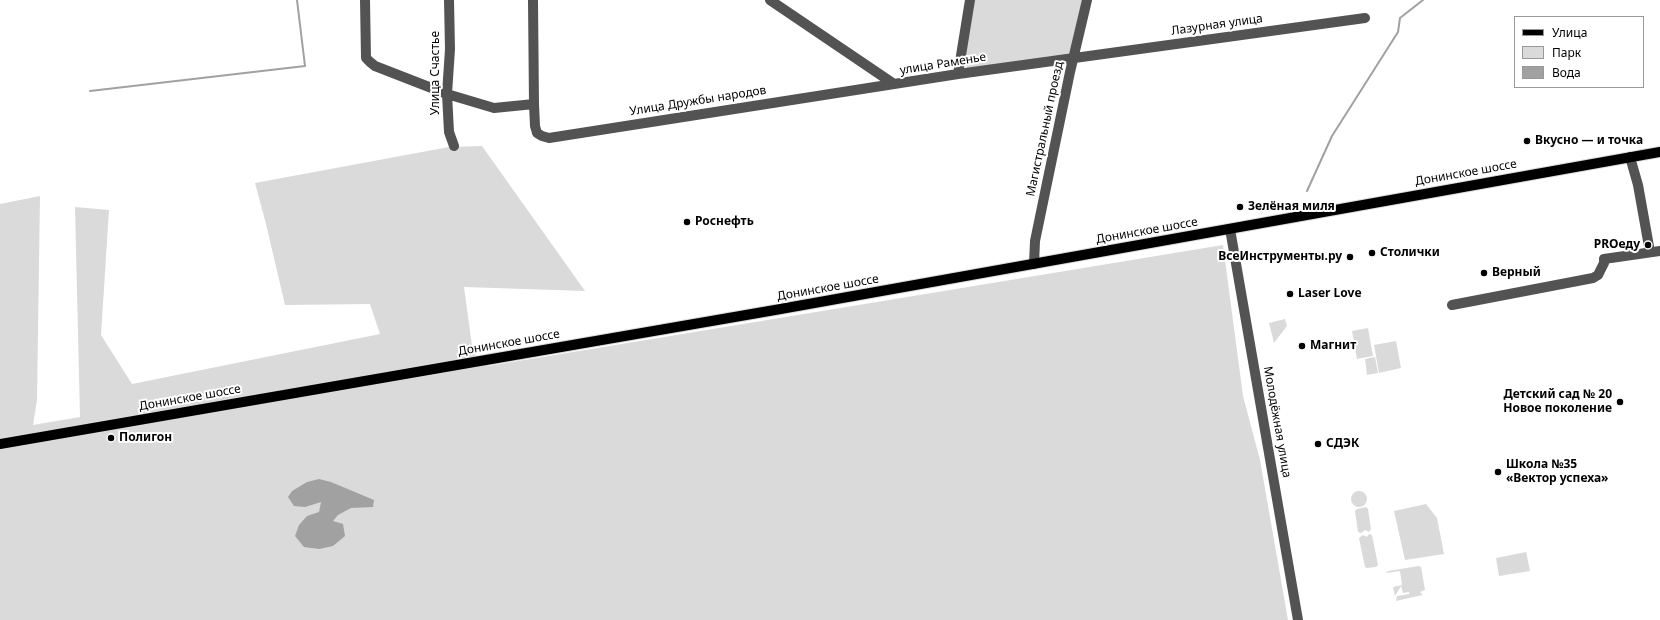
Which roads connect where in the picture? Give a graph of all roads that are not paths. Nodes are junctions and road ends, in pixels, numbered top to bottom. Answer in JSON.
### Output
{"nodes":[{"id":1,"x":365,"y":0,"type":"edge"},
{"id":2,"x":449,"y":0,"type":"edge"},
{"id":3,"x":533,"y":0,"type":"edge"},
{"id":4,"x":770,"y":0,"type":"edge"},
{"id":5,"x":970,"y":0,"type":"edge"},
{"id":6,"x":1087,"y":0,"type":"edge"},
{"id":7,"x":1365,"y":18,"type":"dead end"},
{"id":8,"x":1073,"y":59,"type":"junction"},
{"id":9,"x":958,"y":74,"type":"junction"},
{"id":10,"x":894,"y":84,"type":"junction"},
{"id":11,"x":447,"y":94,"type":"junction"},
{"id":12,"x":534,"y":104,"type":"junction"},
{"id":13,"x":454,"y":146,"type":"dead end"},
{"id":14,"x":1660,"y":152,"type":"edge"},
{"id":15,"x":1630,"y":157,"type":"junction"},
{"id":16,"x":1230,"y":229,"type":"junction"},
{"id":17,"x":1655,"y":252,"type":"edge"},
{"id":18,"x":1034,"y":264,"type":"junction"},
{"id":19,"x":1452,"y":305,"type":"dead end"},
{"id":20,"x":0,"y":444,"type":"edge"},
{"id":21,"x":1298,"y":620,"type":"edge"}],
"edges":[{"from":1,"to":11,"type":"street"},
{"from":2,"to":11,"type":"street","name":"Улица Счастье"},
{"from":3,"to":12,"type":"street","name":"Улица Дружбы народов"},
{"from":4,"to":10,"type":"street","name":"улица Раменье"},
{"from":5,"to":9,"type":"street"},
{"from":6,"to":8,"type":"street","name":"Магистральный проезд"},
{"from":7,"to":8,"type":"street","name":"Лазурная улица"},
{"from":8,"to":9,"type":"street","name":"улица Раменье"},
{"from":8,"to":18,"type":"street","name":"Магистральный проезд"},
{"from":9,"to":10,"type":"street","name":"улица Раменье"},
{"from":10,"to":12,"type":"street","name":"Улица Дружбы народов"},
{"from":11,"to":12,"type":"street"},
{"from":11,"to":13,"type":"street","name":"Улица Счастье"},
{"from":14,"to":15,"type":"main road","name":"Донинское шоссе"},
{"from":15,"to":16,"type":"main road","name":"Донинское шоссе"},
{"from":15,"to":17,"type":"street"},
{"from":16,"to":18,"type":"main road","name":"Донинское шоссе"},
{"from":16,"to":21,"type":"street","name":"Молодёжная улица"},
{"from":17,"to":19,"type":"street"},
{"from":18,"to":20,"type":"main road","name":"Донинское шоссе"}]}
